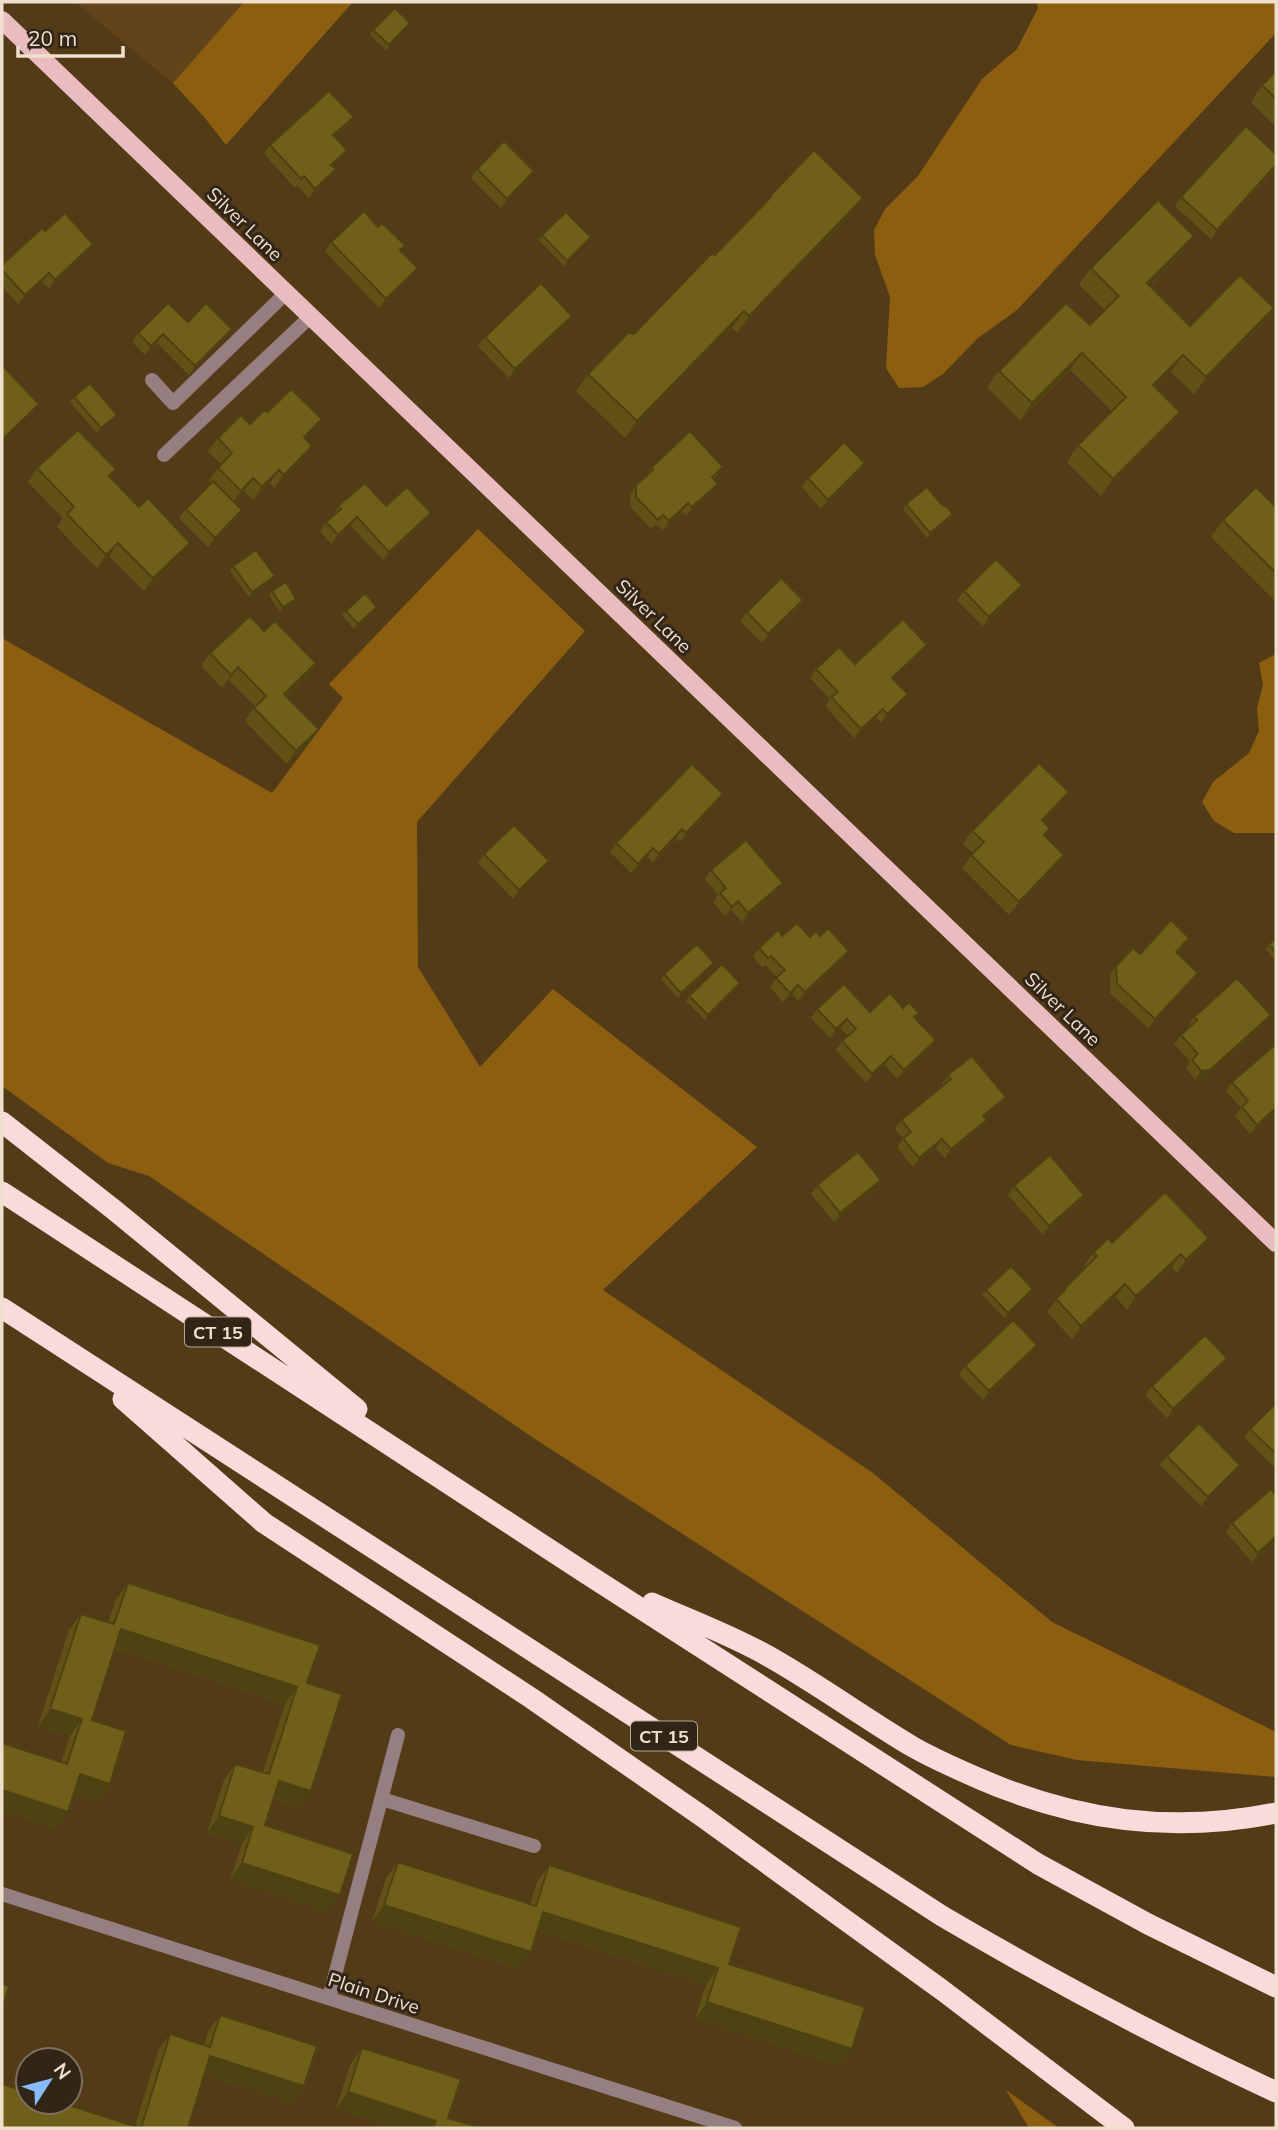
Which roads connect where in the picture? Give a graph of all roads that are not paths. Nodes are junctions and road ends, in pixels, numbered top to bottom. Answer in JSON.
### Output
{"nodes":[{"id":1,"x":2,"y":20,"type":"edge"},
{"id":2,"x":286,"y":293,"type":"junction"},
{"id":3,"x":311,"y":316,"type":"junction"},
{"id":4,"x":152,"y":380,"type":"dead end"},
{"id":5,"x":164,"y":455,"type":"dead end"},
{"id":6,"x":2,"y":1122,"type":"edge"},
{"id":7,"x":2,"y":1192,"type":"edge"},
{"id":8,"x":1276,"y":1243,"type":"edge"},
{"id":9,"x":2,"y":1308,"type":"edge"},
{"id":10,"x":69,"y":1352,"type":"junction"},
{"id":11,"x":434,"y":1473,"type":"junction"},
{"id":12,"x":587,"y":1574,"type":"junction"},
{"id":13,"x":398,"y":1735,"type":"dead end"},
{"id":14,"x":382,"y":1799,"type":"junction"},
{"id":15,"x":1276,"y":1813,"type":"edge"},
{"id":16,"x":534,"y":1846,"type":"dead end"},
{"id":17,"x":2,"y":1894,"type":"edge"},
{"id":18,"x":1276,"y":1987,"type":"edge"},
{"id":19,"x":328,"y":1998,"type":"junction"},
{"id":20,"x":1276,"y":2092,"type":"edge"},
{"id":21,"x":736,"y":2128,"type":"edge"},
{"id":22,"x":1124,"y":2128,"type":"edge"}],
"edges":[{"from":1,"to":2,"type":"main road","name":"Silver Lane"},
{"from":2,"to":3,"type":"main road","name":"Silver Lane"},
{"from":2,"to":4,"type":"street"},
{"from":3,"to":5,"type":"street"},
{"from":3,"to":8,"type":"main road","name":"Silver Lane"},
{"from":6,"to":11,"type":"highway"},
{"from":7,"to":11,"type":"highway","number":"CT 15"},
{"from":9,"to":10,"type":"highway","number":"CT 15"},
{"from":10,"to":20,"type":"highway","number":"CT 15"},
{"from":10,"to":22,"type":"highway"},
{"from":11,"to":12,"type":"highway","number":"CT 15"},
{"from":12,"to":15,"type":"highway"},
{"from":12,"to":18,"type":"highway","number":"CT 15"},
{"from":13,"to":14,"type":"street"},
{"from":14,"to":16,"type":"street"},
{"from":14,"to":19,"type":"street"},
{"from":17,"to":19,"type":"street","name":"Plain Drive"},
{"from":19,"to":21,"type":"street","name":"Plain Drive"}]}
